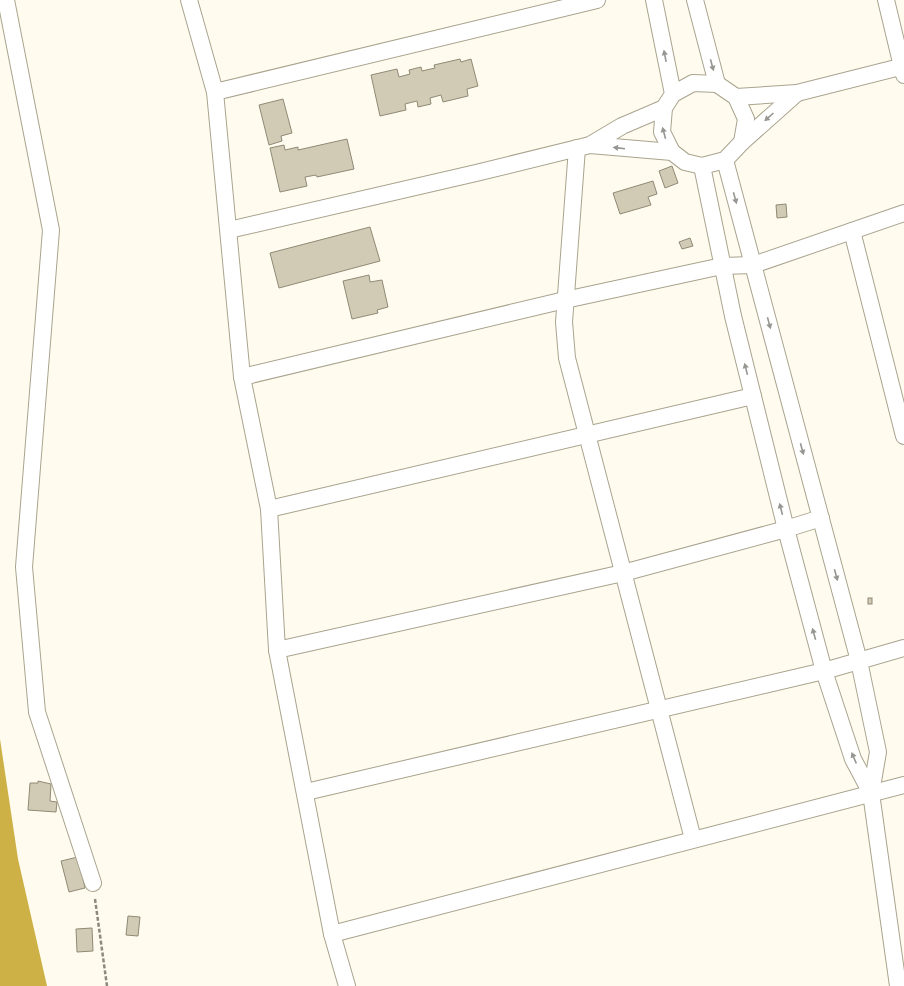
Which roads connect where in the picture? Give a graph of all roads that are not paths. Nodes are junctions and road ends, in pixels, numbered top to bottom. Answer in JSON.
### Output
{"nodes":[{"id":1,"x":6,"y":0,"type":"edge"},
{"id":2,"x":189,"y":0,"type":"edge"},
{"id":3,"x":597,"y":0,"type":"edge"},
{"id":4,"x":654,"y":0,"type":"edge"},
{"id":5,"x":695,"y":0,"type":"edge"},
{"id":6,"x":886,"y":0,"type":"edge"},
{"id":7,"x":903,"y":69,"type":"edge"},
{"id":8,"x":717,"y":84,"type":"junction"},
{"id":9,"x":215,"y":92,"type":"junction"},
{"id":10,"x":797,"y":93,"type":"junction"},
{"id":11,"x":673,"y":94,"type":"junction"},
{"id":12,"x":736,"y":97,"type":"junction"},
{"id":13,"x":664,"y":108,"type":"junction"},
{"id":14,"x":742,"y":142,"type":"junction"},
{"id":15,"x":584,"y":146,"type":"junction"},
{"id":16,"x":672,"y":152,"type":"junction"},
{"id":17,"x":725,"y":160,"type":"junction"},
{"id":18,"x":702,"y":166,"type":"junction"},
{"id":19,"x":904,"y":213,"type":"edge"},
{"id":20,"x":229,"y":230,"type":"junction"},
{"id":21,"x":852,"y":231,"type":"junction"},
{"id":22,"x":753,"y":265,"type":"junction"},
{"id":23,"x":722,"y":266,"type":"junction"},
{"id":24,"x":565,"y":300,"type":"junction"},
{"id":25,"x":242,"y":377,"type":"junction"},
{"id":26,"x":752,"y":396,"type":"junction"},
{"id":27,"x":587,"y":434,"type":"junction"},
{"id":28,"x":904,"y":436,"type":"edge"},
{"id":29,"x":269,"y":509,"type":"junction"},
{"id":30,"x":820,"y":518,"type":"junction"},
{"id":31,"x":786,"y":529,"type":"junction"},
{"id":32,"x":624,"y":572,"type":"junction"},
{"id":33,"x":904,"y":648,"type":"edge"},
{"id":34,"x":277,"y":650,"type":"junction"},
{"id":35,"x":859,"y":661,"type":"junction"},
{"id":36,"x":824,"y":671,"type":"junction"},
{"id":37,"x":659,"y":711,"type":"junction"},
{"id":38,"x":904,"y":785,"type":"edge"},
{"id":39,"x":306,"y":792,"type":"junction"},
{"id":40,"x":871,"y":793,"type":"junction"},
{"id":41,"x":693,"y":839,"type":"junction"},
{"id":42,"x":93,"y":883,"type":"road end"},
{"id":43,"x":332,"y":934,"type":"junction"},
{"id":44,"x":898,"y":946,"type":"edge"},
{"id":45,"x":347,"y":986,"type":"edge"},
{"id":46,"x":898,"y":986,"type":"edge"}],
"edges":[{"from":1,"to":42,"type":"street"},
{"from":2,"to":9,"type":"street"},
{"from":3,"to":9,"type":"street"},
{"from":11,"to":4,"type":"street","one_way":true},
{"from":5,"to":8,"type":"street","one_way":true},
{"from":6,"to":7,"type":"street"},
{"from":7,"to":10,"type":"street"},
{"from":8,"to":11,"type":"street"},
{"from":8,"to":12,"type":"street"},
{"from":9,"to":20,"type":"street"},
{"from":10,"to":12,"type":"street"},
{"from":10,"to":14,"type":"street","one_way":true},
{"from":11,"to":13,"type":"street"},
{"from":12,"to":14,"type":"street"},
{"from":13,"to":15,"type":"street"},
{"from":16,"to":13,"type":"street","one_way":true},
{"from":14,"to":17,"type":"street"},
{"from":16,"to":15,"type":"street","one_way":true},
{"from":15,"to":20,"type":"street"},
{"from":15,"to":24,"type":"street"},
{"from":16,"to":18,"type":"street"},
{"from":17,"to":18,"type":"street"},
{"from":17,"to":22,"type":"street","one_way":true},
{"from":18,"to":23,"type":"street"},
{"from":19,"to":21,"type":"street"},
{"from":20,"to":25,"type":"street"},
{"from":21,"to":22,"type":"street"},
{"from":21,"to":28,"type":"street"},
{"from":22,"to":23,"type":"street"},
{"from":22,"to":30,"type":"street","one_way":true},
{"from":23,"to":24,"type":"street"},
{"from":26,"to":23,"type":"street","one_way":true},
{"from":24,"to":25,"type":"street"},
{"from":24,"to":27,"type":"street"},
{"from":25,"to":29,"type":"street"},
{"from":26,"to":27,"type":"street"},
{"from":31,"to":26,"type":"street","one_way":true},
{"from":27,"to":29,"type":"street"},
{"from":27,"to":32,"type":"street"},
{"from":29,"to":34,"type":"street"},
{"from":30,"to":31,"type":"street"},
{"from":30,"to":35,"type":"street","one_way":true},
{"from":31,"to":32,"type":"street"},
{"from":36,"to":31,"type":"street","one_way":true},
{"from":32,"to":34,"type":"street"},
{"from":32,"to":37,"type":"street"},
{"from":33,"to":35,"type":"street"},
{"from":34,"to":39,"type":"street"},
{"from":35,"to":36,"type":"street"},
{"from":35,"to":40,"type":"street"},
{"from":36,"to":37,"type":"street"},
{"from":40,"to":36,"type":"street","one_way":true},
{"from":37,"to":39,"type":"street"},
{"from":37,"to":41,"type":"street"},
{"from":38,"to":40,"type":"street"},
{"from":39,"to":43,"type":"street"},
{"from":40,"to":41,"type":"street"},
{"from":40,"to":44,"type":"street"},
{"from":41,"to":43,"type":"street"},
{"from":43,"to":45,"type":"street"},
{"from":44,"to":46,"type":"street"}]}
